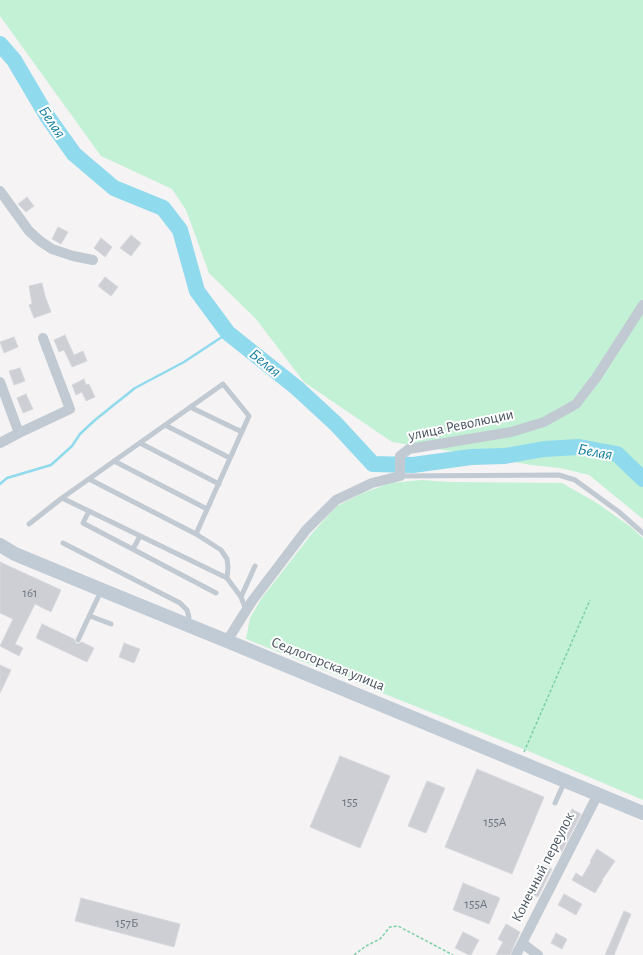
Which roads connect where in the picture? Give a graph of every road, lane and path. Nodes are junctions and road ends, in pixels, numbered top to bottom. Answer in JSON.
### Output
{"nodes":[{"id":1,"x":0,"y":191,"type":"edge"},
{"id":2,"x":93,"y":260,"type":"dead end"},
{"id":3,"x":643,"y":305,"type":"edge"},
{"id":4,"x":43,"y":338,"type":"dead end"},
{"id":5,"x":0,"y":382,"type":"edge"},
{"id":6,"x":190,"y":407,"type":"junction"},
{"id":7,"x":165,"y":425,"type":"junction"},
{"id":8,"x":242,"y":432,"type":"junction"},
{"id":9,"x":19,"y":433,"type":"junction"},
{"id":10,"x":0,"y":443,"type":"edge"},
{"id":11,"x":140,"y":443,"type":"junction"},
{"id":12,"x":230,"y":458,"type":"junction"},
{"id":13,"x":114,"y":461,"type":"junction"},
{"id":14,"x":400,"y":476,"type":"junction"},
{"id":15,"x":89,"y":479,"type":"junction"},
{"id":16,"x":219,"y":484,"type":"junction"},
{"id":17,"x":62,"y":498,"type":"junction"},
{"id":18,"x":207,"y":510,"type":"junction"},
{"id":19,"x":89,"y":511,"type":"junction"},
{"id":20,"x":29,"y":524,"type":"dead end"},
{"id":21,"x":643,"y":533,"type":"edge"},
{"id":22,"x":196,"y":534,"type":"junction"},
{"id":23,"x":140,"y":536,"type":"junction"},
{"id":24,"x":63,"y":543,"type":"dead end"},
{"id":25,"x":0,"y":545,"type":"edge"},
{"id":26,"x":133,"y":549,"type":"junction"},
{"id":27,"x":255,"y":566,"type":"dead end"},
{"id":28,"x":227,"y":578,"type":"junction"},
{"id":29,"x":102,"y":590,"type":"junction"},
{"id":30,"x":216,"y":593,"type":"dead end"},
{"id":31,"x":240,"y":597,"type":"junction"},
{"id":32,"x":590,"y":600,"type":"dead end"},
{"id":33,"x":246,"y":610,"type":"junction"},
{"id":34,"x":90,"y":616,"type":"junction"},
{"id":35,"x":111,"y":624,"type":"dead end"},
{"id":36,"x":186,"y":624,"type":"junction"},
{"id":37,"x":78,"y":640,"type":"dead end"},
{"id":38,"x":227,"y":641,"type":"junction"},
{"id":39,"x":524,"y":752,"type":"dead end"},
{"id":40,"x":566,"y":780,"type":"junction"},
{"id":41,"x":598,"y":794,"type":"junction"},
{"id":42,"x":555,"y":803,"type":"dead end"},
{"id":43,"x":643,"y":813,"type":"edge"},
{"id":44,"x":522,"y":943,"type":"junction"},
{"id":45,"x":354,"y":955,"type":"edge"},
{"id":46,"x":454,"y":955,"type":"edge"},
{"id":47,"x":516,"y":955,"type":"edge"},
{"id":48,"x":538,"y":955,"type":"edge"}],
"edges":[{"from":1,"to":2,"type":"street"},
{"from":3,"to":14,"type":"street","name":"улица Революции"},
{"from":4,"to":9,"type":"street"},
{"from":5,"to":9,"type":"street"},
{"from":6,"to":7,"type":"lane"},
{"from":6,"to":8,"type":"lane"},
{"from":6,"to":8,"type":"lane"},
{"from":7,"to":11,"type":"lane"},
{"from":7,"to":12,"type":"lane"},
{"from":8,"to":12,"type":"lane"},
{"from":9,"to":10,"type":"street"},
{"from":11,"to":13,"type":"lane"},
{"from":11,"to":16,"type":"lane"},
{"from":12,"to":16,"type":"lane"},
{"from":13,"to":15,"type":"lane"},
{"from":13,"to":18,"type":"lane"},
{"from":14,"to":21,"type":"lane"},
{"from":14,"to":33,"type":"street"},
{"from":15,"to":17,"type":"lane"},
{"from":15,"to":22,"type":"lane"},
{"from":16,"to":18,"type":"lane"},
{"from":17,"to":19,"type":"lane"},
{"from":17,"to":20,"type":"lane"},
{"from":18,"to":22,"type":"lane"},
{"from":19,"to":23,"type":"lane"},
{"from":19,"to":26,"type":"lane"},
{"from":22,"to":28,"type":"lane"},
{"from":23,"to":26,"type":"lane"},
{"from":23,"to":28,"type":"lane"},
{"from":24,"to":36,"type":"lane"},
{"from":25,"to":29,"type":"street","name":"Седлогорская улица"},
{"from":26,"to":30,"type":"lane"},
{"from":27,"to":31,"type":"lane"},
{"from":28,"to":31,"type":"lane"},
{"from":29,"to":34,"type":"lane"},
{"from":29,"to":36,"type":"street","name":"Седлогорская улица"},
{"from":31,"to":33,"type":"lane"},
{"from":32,"to":39,"type":"path"},
{"from":33,"to":38,"type":"street"},
{"from":34,"to":35,"type":"lane"},
{"from":34,"to":37,"type":"lane"},
{"from":36,"to":38,"type":"street","name":"Седлогорская улица"},
{"from":38,"to":40,"type":"street","name":"Седлогорская улица"},
{"from":40,"to":41,"type":"street","name":"Седлогорская улица"},
{"from":40,"to":42,"type":"lane"},
{"from":41,"to":43,"type":"street","name":"Седлогорская улица"},
{"from":41,"to":44,"type":"street","name":"Конечный переулок"},
{"from":44,"to":47,"type":"street","name":"Конечный переулок"},
{"from":44,"to":48,"type":"street"},
{"from":45,"to":46,"type":"path"}]}
